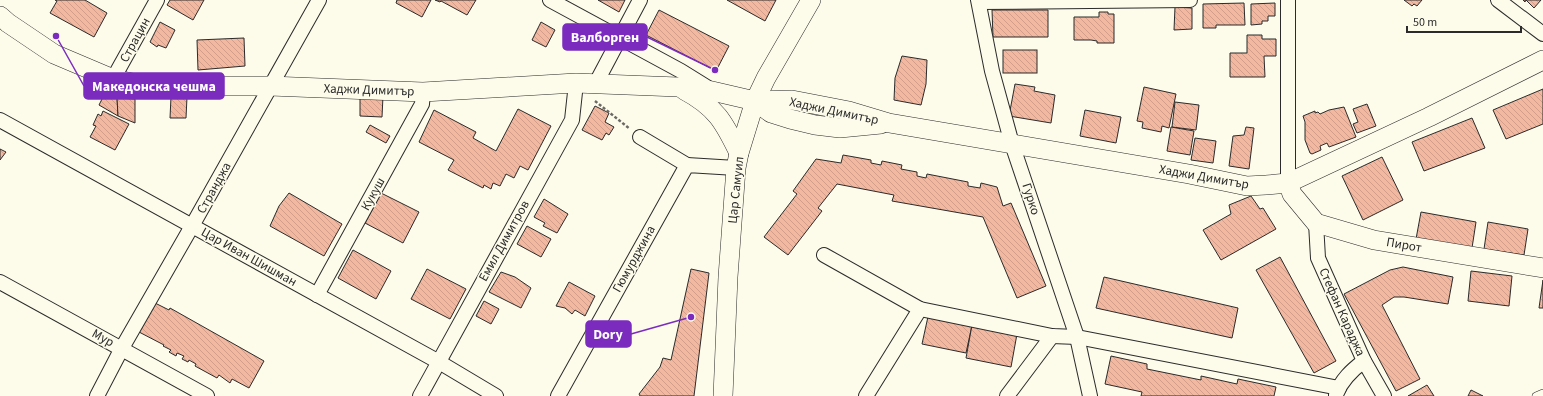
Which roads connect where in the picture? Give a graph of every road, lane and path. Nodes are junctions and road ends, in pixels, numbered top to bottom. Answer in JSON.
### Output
{"nodes":[{"id":1,"x":157,"y":0,"type":"edge"},
{"id":2,"x":319,"y":0,"type":"edge"},
{"id":3,"x":550,"y":0,"type":"edge"},
{"id":4,"x":640,"y":0,"type":"edge"},
{"id":5,"x":811,"y":0,"type":"edge"},
{"id":6,"x":1190,"y":0,"type":"edge"},
{"id":7,"x":1288,"y":0,"type":"edge"},
{"id":8,"x":1498,"y":0,"type":"edge"},
{"id":9,"x":979,"y":1,"type":"edge"},
{"id":10,"x":0,"y":16,"type":"edge"},
{"id":11,"x":1543,"y":34,"type":"edge"},
{"id":12,"x":619,"y":38,"type":"junction"},
{"id":13,"x":1543,"y":60,"type":"edge"},
{"id":14,"x":113,"y":79,"type":"junction"},
{"id":15,"x":596,"y":83,"type":"junction"},
{"id":16,"x":576,"y":85,"type":"junction"},
{"id":17,"x":270,"y":86,"type":"junction"},
{"id":18,"x":678,"y":87,"type":"junction"},
{"id":19,"x":712,"y":91,"type":"junction"},
{"id":20,"x":423,"y":92,"type":"junction"},
{"id":21,"x":755,"y":101,"type":"junction"},
{"id":22,"x":0,"y":120,"type":"edge"},
{"id":23,"x":640,"y":137,"type":"joint"},
{"id":24,"x":1012,"y":144,"type":"junction"},
{"id":25,"x":738,"y":161,"type":"junction"},
{"id":26,"x":687,"y":165,"type":"junction"},
{"id":27,"x":1288,"y":183,"type":"junction"},
{"id":28,"x":1316,"y":223,"type":"junction"},
{"id":29,"x":192,"y":226,"type":"junction"},
{"id":30,"x":824,"y":255,"type":"dead end"},
{"id":31,"x":1543,"y":268,"type":"edge"},
{"id":32,"x":0,"y":282,"type":"edge"},
{"id":33,"x":318,"y":295,"type":"junction"},
{"id":34,"x":920,"y":309,"type":"junction"},
{"id":35,"x":1052,"y":336,"type":"junction"},
{"id":36,"x":1077,"y":337,"type":"junction"},
{"id":37,"x":122,"y":348,"type":"junction"},
{"id":38,"x":1364,"y":361,"type":"junction"},
{"id":39,"x":439,"y":362,"type":"junction"},
{"id":40,"x":1338,"y":392,"type":"edge"},
{"id":41,"x":1543,"y":393,"type":"edge"},
{"id":42,"x":97,"y":396,"type":"edge"},
{"id":43,"x":206,"y":396,"type":"edge"},
{"id":44,"x":420,"y":396,"type":"edge"},
{"id":45,"x":496,"y":396,"type":"edge"},
{"id":46,"x":558,"y":396,"type":"edge"},
{"id":47,"x":722,"y":396,"type":"edge"},
{"id":48,"x":866,"y":396,"type":"edge"},
{"id":49,"x":1006,"y":396,"type":"edge"},
{"id":50,"x":1090,"y":396,"type":"edge"},
{"id":51,"x":1384,"y":396,"type":"edge"},
{"id":52,"x":1536,"y":396,"type":"edge"}],
"edges":[{"from":1,"to":14,"type":"street","name":"Страцин"},
{"from":2,"to":17,"type":"street","name":"Странджа"},
{"from":3,"to":12,"type":"street"},
{"from":4,"to":12,"type":"street"},
{"from":5,"to":21,"type":"street","name":"Цар Самуил"},
{"from":6,"to":9,"type":"street"},
{"from":7,"to":27,"type":"street"},
{"from":8,"to":11,"type":"street"},
{"from":9,"to":24,"type":"street","name":"Гурко"},
{"from":10,"to":14,"type":"street","name":"Хаджи Димитър"},
{"from":12,"to":15,"type":"street"},
{"from":12,"to":19,"type":"street"},
{"from":13,"to":27,"type":"street","name":"Хаджи Димитър"},
{"from":14,"to":17,"type":"street","name":"Хаджи Димитър"},
{"from":15,"to":16,"type":"street","name":"Хаджи Димитър"},
{"from":15,"to":18,"type":"street","name":"Хаджи Димитър"},
{"from":16,"to":20,"type":"street","name":"Хаджи Димитър"},
{"from":16,"to":23,"type":"path"},
{"from":16,"to":39,"type":"street","name":"Емил Димитров"},
{"from":17,"to":20,"type":"street","name":"Хаджи Димитър"},
{"from":17,"to":29,"type":"street","name":"Странджа"},
{"from":18,"to":19,"type":"street","name":"Хаджи Димитър"},
{"from":18,"to":25,"type":"street"},
{"from":19,"to":21,"type":"street","name":"Хаджи Димитър"},
{"from":20,"to":33,"type":"street","name":"Кукуш"},
{"from":21,"to":24,"type":"street","name":"Хаджи Димитър"},
{"from":21,"to":25,"type":"street","name":"Цар Самуил"},
{"from":22,"to":29,"type":"street","name":"Цар Иван Шишман"},
{"from":23,"to":26,"type":"street"},
{"from":24,"to":27,"type":"street","name":"Хаджи Димитър"},
{"from":24,"to":36,"type":"street","name":"Гурко"},
{"from":25,"to":26,"type":"street"},
{"from":25,"to":47,"type":"street","name":"Цар Самуил"},
{"from":26,"to":46,"type":"street","name":"Гюмурджина"},
{"from":27,"to":28,"type":"street"},
{"from":28,"to":31,"type":"street","name":"Пирот"},
{"from":28,"to":38,"type":"street","name":"Стефан Караджа"},
{"from":29,"to":33,"type":"street","name":"Цар Иван Шишман"},
{"from":29,"to":37,"type":"street","name":"Странджа"},
{"from":30,"to":34,"type":"street"},
{"from":32,"to":37,"type":"street","name":"Мур"},
{"from":33,"to":39,"type":"street","name":"Цар Иван Шишман"},
{"from":34,"to":35,"type":"street"},
{"from":34,"to":48,"type":"street"},
{"from":35,"to":36,"type":"street"},
{"from":35,"to":49,"type":"street"},
{"from":36,"to":40,"type":"street"},
{"from":36,"to":50,"type":"street","name":"Гурко"},
{"from":37,"to":42,"type":"street","name":"Странджа"},
{"from":37,"to":43,"type":"street","name":"Мур"},
{"from":38,"to":40,"type":"street"},
{"from":38,"to":51,"type":"street","name":"Стефан Караджа"},
{"from":39,"to":44,"type":"street","name":"Емил Димитров"},
{"from":39,"to":45,"type":"street","name":"Цар Иван Шишман"},
{"from":41,"to":52,"type":"lane"}]}
